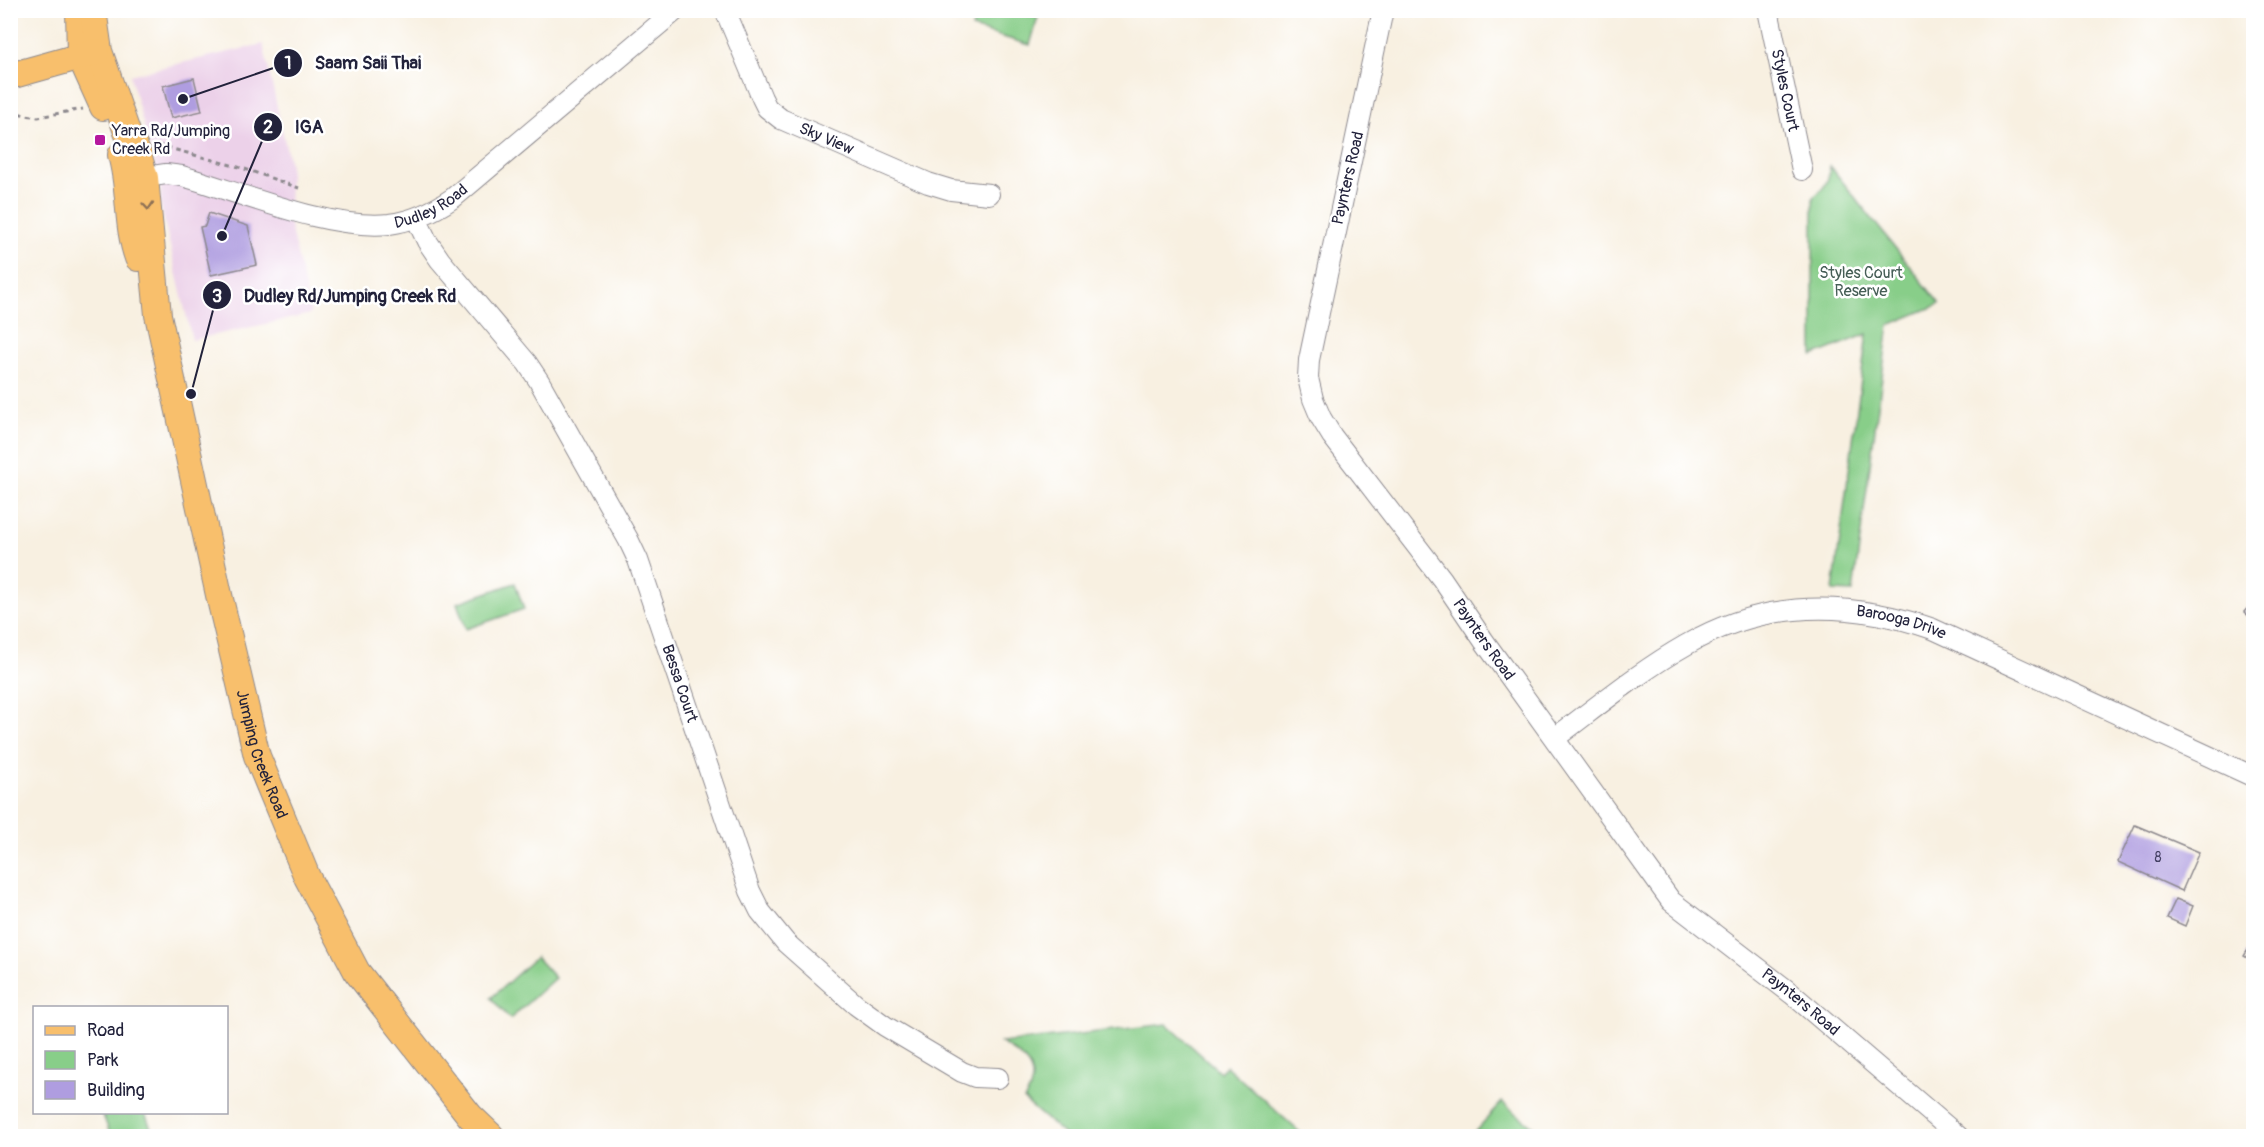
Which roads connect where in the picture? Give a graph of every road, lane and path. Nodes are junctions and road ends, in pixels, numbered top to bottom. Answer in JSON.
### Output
{"nodes":[{"id":1,"x":79,"y":10,"type":"edge"},
{"id":2,"x":93,"y":10,"type":"edge"},
{"id":3,"x":676,"y":10,"type":"edge"},
{"id":4,"x":725,"y":10,"type":"edge"},
{"id":5,"x":1383,"y":10,"type":"edge"},
{"id":6,"x":1768,"y":10,"type":"edge"},
{"id":7,"x":90,"y":54,"type":"junction"},
{"id":8,"x":10,"y":76,"type":"edge"},
{"id":9,"x":1802,"y":170,"type":"dead end"},
{"id":10,"x":136,"y":179,"type":"junction"},
{"id":11,"x":989,"y":194,"type":"dead end"},
{"id":12,"x":416,"y":218,"type":"junction"},
{"id":13,"x":1555,"y":738,"type":"junction"},
{"id":14,"x":2253,"y":777,"type":"edge"},
{"id":15,"x":998,"y":1078,"type":"dead end"},
{"id":16,"x":491,"y":1137,"type":"edge"},
{"id":17,"x":1958,"y":1137,"type":"edge"}],
"edges":[{"from":1,"to":7,"type":"main road","name":"Jumping Creek Road"},
{"from":2,"to":7,"type":"main road","name":"Jumping Creek Road"},
{"from":3,"to":12,"type":"street","name":"Dudley Road"},
{"from":4,"to":11,"type":"street","name":"Sky View"},
{"from":5,"to":13,"type":"street","name":"Paynters Road"},
{"from":6,"to":9,"type":"street","name":"Styles Court"},
{"from":7,"to":8,"type":"main road"},
{"from":7,"to":10,"type":"main road","name":"Jumping Creek Road"},
{"from":10,"to":12,"type":"street","name":"Dudley Road"},
{"from":10,"to":16,"type":"main road","name":"Jumping Creek Road"},
{"from":12,"to":15,"type":"street","name":"Bessa Court"},
{"from":13,"to":14,"type":"street","name":"Barooga Drive"},
{"from":13,"to":17,"type":"street","name":"Paynters Road"}]}
